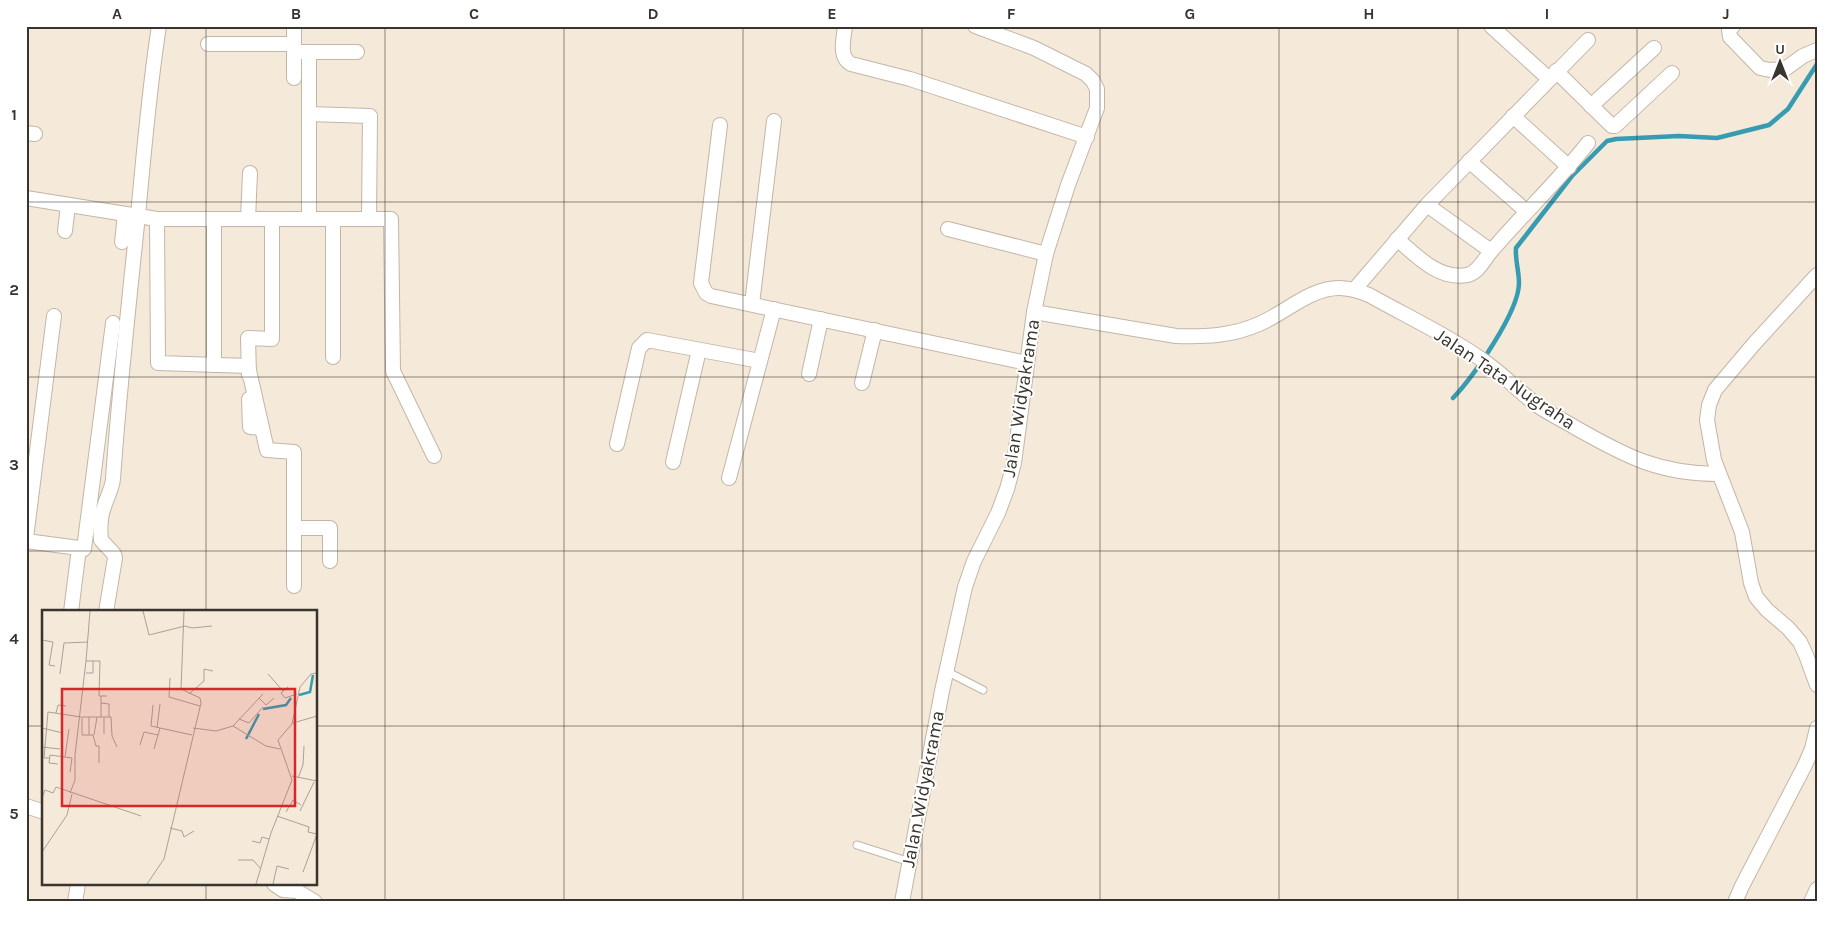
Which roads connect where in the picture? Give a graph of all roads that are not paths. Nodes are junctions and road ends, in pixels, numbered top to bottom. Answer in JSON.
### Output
{"nodes":[{"id":1,"x":159,"y":26,"type":"edge"},
{"id":2,"x":294,"y":26,"type":"edge"},
{"id":3,"x":845,"y":26,"type":"edge"},
{"id":4,"x":975,"y":26,"type":"edge"},
{"id":5,"x":1491,"y":26,"type":"edge"},
{"id":6,"x":1733,"y":26,"type":"edge"},
{"id":7,"x":1010,"y":32,"type":"edge"},
{"id":8,"x":1588,"y":40,"type":"dead end"},
{"id":9,"x":208,"y":44,"type":"dead end"},
{"id":10,"x":294,"y":48,"type":"junction"},
{"id":11,"x":1654,"y":48,"type":"dead end"},
{"id":12,"x":1817,"y":50,"type":"edge"},
{"id":13,"x":308,"y":52,"type":"junction"},
{"id":14,"x":357,"y":52,"type":"dead end"},
{"id":15,"x":1672,"y":73,"type":"dead end"},
{"id":16,"x":1552,"y":75,"type":"junction"},
{"id":17,"x":294,"y":78,"type":"dead end"},
{"id":18,"x":1591,"y":106,"type":"junction"},
{"id":19,"x":310,"y":114,"type":"junction"},
{"id":20,"x":1513,"y":116,"type":"junction"},
{"id":21,"x":774,"y":121,"type":"dead end"},
{"id":22,"x":720,"y":124,"type":"dead end"},
{"id":23,"x":150,"y":135,"type":"dead end"},
{"id":24,"x":1087,"y":137,"type":"junction"},
{"id":25,"x":1588,"y":143,"type":"dead end"},
{"id":26,"x":1469,"y":161,"type":"junction"},
{"id":27,"x":1569,"y":167,"type":"junction"},
{"id":28,"x":250,"y":173,"type":"dead end"},
{"id":29,"x":26,"y":198,"type":"edge"},
{"id":30,"x":68,"y":205,"type":"junction"},
{"id":31,"x":1427,"y":205,"type":"junction"},
{"id":32,"x":1526,"y":211,"type":"junction"},
{"id":33,"x":142,"y":216,"type":"junction"},
{"id":34,"x":214,"y":219,"type":"junction"},
{"id":35,"x":248,"y":219,"type":"junction"},
{"id":36,"x":272,"y":219,"type":"junction"},
{"id":37,"x":310,"y":219,"type":"junction"},
{"id":38,"x":332,"y":219,"type":"junction"},
{"id":39,"x":368,"y":219,"type":"junction"},
{"id":40,"x":948,"y":229,"type":"dead end"},
{"id":41,"x":65,"y":231,"type":"dead end"},
{"id":42,"x":1397,"y":239,"type":"junction"},
{"id":43,"x":122,"y":242,"type":"dead end"},
{"id":44,"x":1490,"y":251,"type":"junction"},
{"id":45,"x":1046,"y":254,"type":"junction"},
{"id":46,"x":1817,"y":275,"type":"edge"},
{"id":47,"x":1354,"y":290,"type":"junction"},
{"id":48,"x":752,"y":304,"type":"junction"},
{"id":49,"x":774,"y":309,"type":"junction"},
{"id":50,"x":1034,"y":312,"type":"junction"},
{"id":51,"x":54,"y":316,"type":"dead end"},
{"id":52,"x":821,"y":319,"type":"junction"},
{"id":53,"x":113,"y":323,"type":"dead end"},
{"id":54,"x":874,"y":330,"type":"junction"},
{"id":55,"x":699,"y":350,"type":"junction"},
{"id":56,"x":333,"y":357,"type":"dead end"},
{"id":57,"x":760,"y":361,"type":"junction"},
{"id":58,"x":1026,"y":363,"type":"junction"},
{"id":59,"x":214,"y":365,"type":"junction"},
{"id":60,"x":248,"y":366,"type":"junction"},
{"id":61,"x":808,"y":374,"type":"dead end"},
{"id":62,"x":862,"y":383,"type":"dead end"},
{"id":63,"x":617,"y":444,"type":"dead end"},
{"id":64,"x":434,"y":456,"type":"dead end"},
{"id":65,"x":673,"y":462,"type":"dead end"},
{"id":66,"x":1719,"y":474,"type":"junction"},
{"id":67,"x":729,"y":478,"type":"dead end"},
{"id":68,"x":294,"y":528,"type":"junction"},
{"id":69,"x":26,"y":540,"type":"edge"},
{"id":70,"x":79,"y":548,"type":"junction"},
{"id":71,"x":330,"y":560,"type":"dead end"},
{"id":72,"x":294,"y":586,"type":"dead end"},
{"id":73,"x":71,"y":610,"type":"edge"},
{"id":74,"x":106,"y":610,"type":"edge"},
{"id":75,"x":946,"y":671,"type":"junction"},
{"id":76,"x":1817,"y":685,"type":"edge"},
{"id":77,"x":983,"y":690,"type":"dead end"},
{"id":78,"x":1817,"y":728,"type":"edge"},
{"id":79,"x":26,"y":806,"type":"edge"},
{"id":80,"x":42,"y":811,"type":"edge"},
{"id":81,"x":857,"y":845,"type":"dead end"},
{"id":82,"x":910,"y":862,"type":"junction"},
{"id":83,"x":78,"y":886,"type":"edge"},
{"id":84,"x":277,"y":886,"type":"edge"},
{"id":85,"x":1817,"y":888,"type":"edge"},
{"id":86,"x":75,"y":902,"type":"edge"},
{"id":87,"x":315,"y":902,"type":"edge"},
{"id":88,"x":902,"y":902,"type":"edge"},
{"id":89,"x":1735,"y":902,"type":"edge"},
{"id":90,"x":1811,"y":902,"type":"edge"}],
"edges":[{"from":1,"to":33,"type":"street"},
{"from":2,"to":10,"type":"street"},
{"from":3,"to":24,"type":"street"},
{"from":4,"to":7,"type":"street","name":"Jalan Widyakrama"},
{"from":5,"to":16,"type":"street"},
{"from":6,"to":12,"type":"street"},
{"from":7,"to":24,"type":"street","name":"Jalan Widyakrama"},
{"from":8,"to":16,"type":"street"},
{"from":9,"to":10,"type":"street"},
{"from":10,"to":13,"type":"street"},
{"from":10,"to":17,"type":"street"},
{"from":11,"to":18,"type":"street"},
{"from":13,"to":14,"type":"street"},
{"from":13,"to":19,"type":"street"},
{"from":15,"to":18,"type":"street"},
{"from":16,"to":18,"type":"street"},
{"from":16,"to":20,"type":"street"},
{"from":19,"to":37,"type":"street"},
{"from":19,"to":39,"type":"street"},
{"from":20,"to":26,"type":"street"},
{"from":20,"to":27,"type":"street"},
{"from":21,"to":48,"type":"street"},
{"from":22,"to":48,"type":"street"},
{"from":23,"to":33,"type":"street"},
{"from":24,"to":45,"type":"street","name":"Jalan Widyakrama"},
{"from":25,"to":27,"type":"street"},
{"from":26,"to":31,"type":"street"},
{"from":26,"to":32,"type":"street"},
{"from":27,"to":32,"type":"street"},
{"from":28,"to":35,"type":"street"},
{"from":29,"to":30,"type":"street"},
{"from":30,"to":33,"type":"street"},
{"from":30,"to":41,"type":"street"},
{"from":31,"to":42,"type":"street"},
{"from":31,"to":44,"type":"street"},
{"from":32,"to":44,"type":"street"},
{"from":33,"to":34,"type":"street"},
{"from":33,"to":43,"type":"street"},
{"from":33,"to":59,"type":"street"},
{"from":33,"to":74,"type":"street"},
{"from":34,"to":35,"type":"street"},
{"from":34,"to":59,"type":"street"},
{"from":35,"to":36,"type":"street"},
{"from":36,"to":37,"type":"street"},
{"from":36,"to":60,"type":"street"},
{"from":37,"to":38,"type":"street"},
{"from":38,"to":39,"type":"street"},
{"from":38,"to":56,"type":"street"},
{"from":39,"to":64,"type":"street"},
{"from":40,"to":45,"type":"street"},
{"from":42,"to":44,"type":"street"},
{"from":42,"to":47,"type":"street"},
{"from":45,"to":50,"type":"street","name":"Jalan Widyakrama"},
{"from":46,"to":66,"type":"street"},
{"from":47,"to":50,"type":"street","name":"Jalan Tata Nugraha"},
{"from":47,"to":66,"type":"street","name":"Jalan Tata Nugraha"},
{"from":48,"to":49,"type":"street"},
{"from":49,"to":52,"type":"street"},
{"from":49,"to":57,"type":"street"},
{"from":50,"to":58,"type":"street","name":"Jalan Widyakrama"},
{"from":51,"to":69,"type":"street"},
{"from":52,"to":54,"type":"street"},
{"from":52,"to":61,"type":"street"},
{"from":53,"to":70,"type":"street"},
{"from":54,"to":58,"type":"street"},
{"from":54,"to":62,"type":"street"},
{"from":55,"to":57,"type":"street"},
{"from":55,"to":63,"type":"street"},
{"from":55,"to":65,"type":"street"},
{"from":57,"to":67,"type":"street"},
{"from":58,"to":75,"type":"street","name":"Jalan Widyakrama"},
{"from":59,"to":60,"type":"street"},
{"from":60,"to":68,"type":"street"},
{"from":66,"to":76,"type":"street"},
{"from":68,"to":71,"type":"street"},
{"from":68,"to":72,"type":"street"},
{"from":69,"to":70,"type":"street"},
{"from":70,"to":73,"type":"street"},
{"from":75,"to":77,"type":"lane"},
{"from":75,"to":82,"type":"street","name":"Jalan Widyakrama"},
{"from":78,"to":89,"type":"street"},
{"from":79,"to":80,"type":"street"},
{"from":81,"to":82,"type":"lane"},
{"from":82,"to":88,"type":"street","name":"Jalan Widyakrama"},
{"from":83,"to":86,"type":"street"},
{"from":84,"to":87,"type":"street"},
{"from":85,"to":90,"type":"street"}]}
